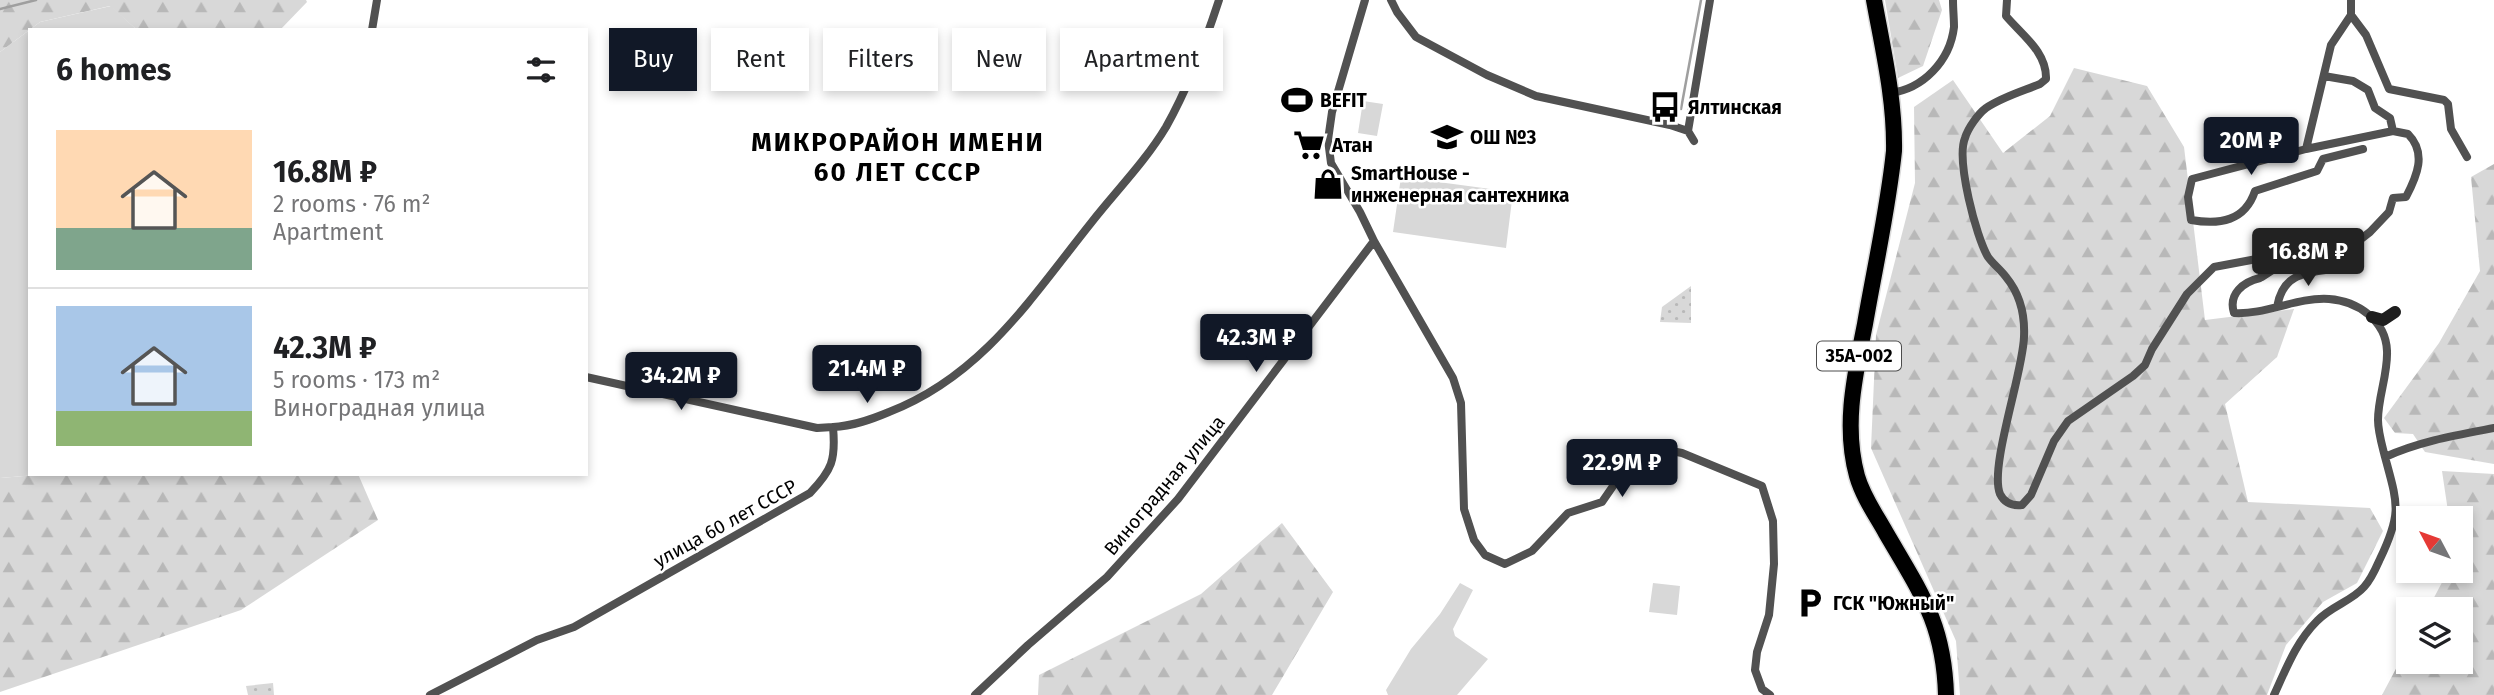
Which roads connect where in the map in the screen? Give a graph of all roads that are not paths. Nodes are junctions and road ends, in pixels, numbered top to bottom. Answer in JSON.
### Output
{"nodes":[{"id":1,"x":377,"y":0,"type":"edge"},
{"id":2,"x":1219,"y":0,"type":"edge"},
{"id":3,"x":1364,"y":0,"type":"edge"},
{"id":4,"x":1391,"y":0,"type":"edge"},
{"id":5,"x":1710,"y":0,"type":"edge"},
{"id":6,"x":1874,"y":0,"type":"edge"},
{"id":7,"x":1953,"y":0,"type":"edge"},
{"id":8,"x":2007,"y":0,"type":"edge"},
{"id":9,"x":2351,"y":0,"type":"edge"},
{"id":10,"x":2351,"y":15,"type":"junction"},
{"id":11,"x":372,"y":28,"type":"edge"},
{"id":12,"x":2324,"y":76,"type":"junction"},
{"id":13,"x":1890,"y":93,"type":"junction"},
{"id":14,"x":1688,"y":131,"type":"junction"},
{"id":15,"x":2393,"y":131,"type":"junction"},
{"id":16,"x":1694,"y":141,"type":"dead end"},
{"id":17,"x":2306,"y":149,"type":"junction"},
{"id":18,"x":2363,"y":149,"type":"dead end"},
{"id":19,"x":2467,"y":157,"type":"dead end"},
{"id":20,"x":1374,"y":241,"type":"junction"},
{"id":21,"x":2334,"y":269,"type":"dead end"},
{"id":22,"x":2260,"y":278,"type":"junction"},
{"id":23,"x":2277,"y":307,"type":"junction"},
{"id":24,"x":2395,"y":312,"type":"dead end"},
{"id":25,"x":2372,"y":317,"type":"junction"},
{"id":26,"x":588,"y":377,"type":"edge"},
{"id":27,"x":832,"y":427,"type":"junction"},
{"id":28,"x":2494,"y":428,"type":"edge"},
{"id":29,"x":2385,"y":457,"type":"junction"},
{"id":30,"x":430,"y":695,"type":"edge"},
{"id":31,"x":975,"y":695,"type":"edge"},
{"id":32,"x":1770,"y":695,"type":"edge"},
{"id":33,"x":1946,"y":695,"type":"edge"},
{"id":34,"x":2274,"y":695,"type":"edge"}],
"edges":[{"from":1,"to":11,"type":"street"},
{"from":2,"to":27,"type":"street"},
{"from":3,"to":20,"type":"street"},
{"from":4,"to":14,"type":"street"},
{"from":5,"to":14,"type":"street"},
{"from":6,"to":13,"type":"highway","number":"35А-002"},
{"from":7,"to":13,"type":"street"},
{"from":8,"to":22,"type":"street"},
{"from":9,"to":10,"type":"street"},
{"from":10,"to":12,"type":"street"},
{"from":10,"to":19,"type":"street"},
{"from":12,"to":15,"type":"street"},
{"from":12,"to":17,"type":"street"},
{"from":13,"to":33,"type":"highway","number":"35А-002"},
{"from":14,"to":16,"type":"street"},
{"from":15,"to":17,"type":"street"},
{"from":15,"to":22,"type":"street"},
{"from":17,"to":18,"type":"street"},
{"from":20,"to":31,"type":"street","name":"Виноградная улица"},
{"from":20,"to":32,"type":"street"},
{"from":21,"to":23,"type":"street"},
{"from":22,"to":23,"type":"street"},
{"from":23,"to":25,"type":"street"},
{"from":24,"to":25,"type":"main road"},
{"from":25,"to":29,"type":"street"},
{"from":26,"to":27,"type":"street"},
{"from":27,"to":30,"type":"street","name":"улица 60 лет СССР"},
{"from":28,"to":29,"type":"street"},
{"from":29,"to":34,"type":"street"}]}
